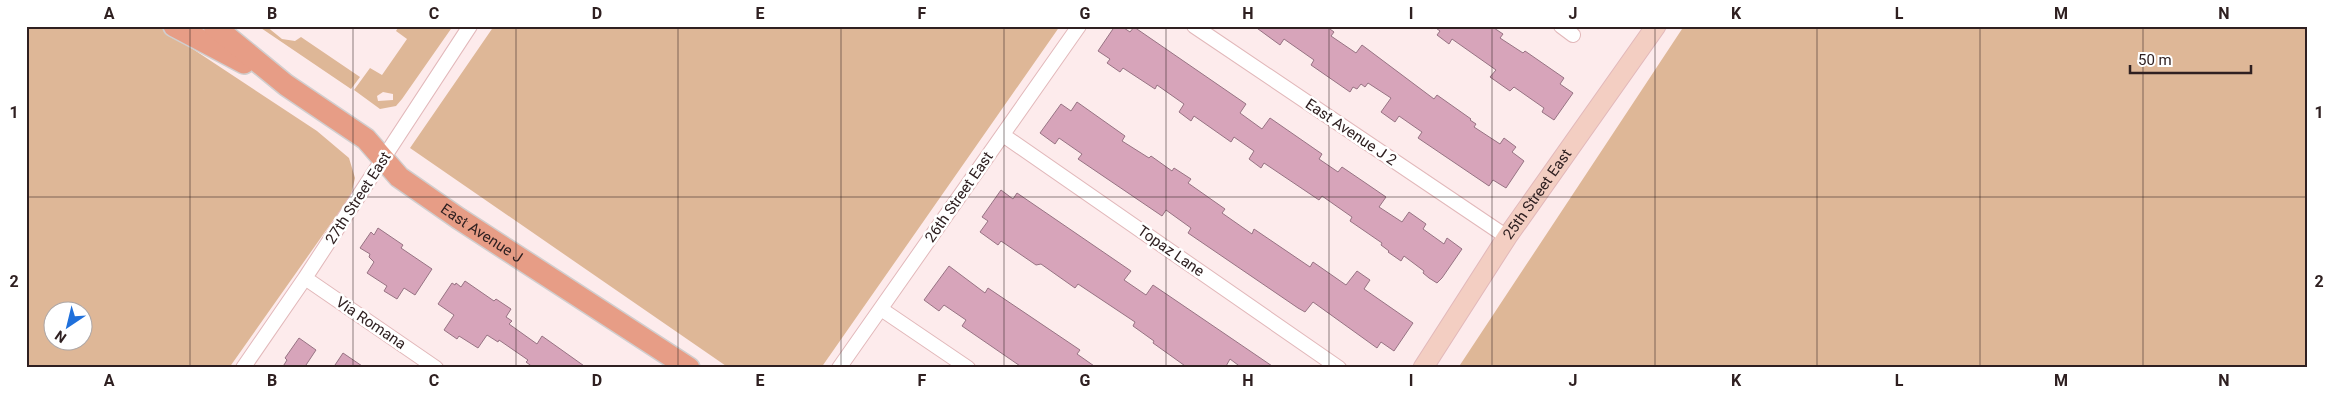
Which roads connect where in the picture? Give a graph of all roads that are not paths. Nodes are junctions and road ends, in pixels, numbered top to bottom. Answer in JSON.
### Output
{"nodes":[{"id":1,"x":174,"y":26,"type":"edge"},
{"id":2,"x":214,"y":26,"type":"edge"},
{"id":3,"x":470,"y":26,"type":"edge"},
{"id":4,"x":1079,"y":26,"type":"edge"},
{"id":5,"x":1194,"y":26,"type":"edge"},
{"id":6,"x":1561,"y":26,"type":"edge"},
{"id":7,"x":1656,"y":26,"type":"edge"},
{"id":8,"x":1573,"y":35,"type":"dead end"},
{"id":9,"x":286,"y":85,"type":"junction"},
{"id":10,"x":1003,"y":135,"type":"junction"},
{"id":11,"x":384,"y":159,"type":"junction"},
{"id":12,"x":1507,"y":237,"type":"junction"},
{"id":13,"x":305,"y":278,"type":"junction"},
{"id":14,"x":880,"y":309,"type":"junction"},
{"id":15,"x":243,"y":368,"type":"edge"},
{"id":16,"x":436,"y":368,"type":"edge"},
{"id":17,"x":689,"y":368,"type":"edge"},
{"id":18,"x":839,"y":368,"type":"edge"},
{"id":19,"x":968,"y":368,"type":"edge"},
{"id":20,"x":1339,"y":368,"type":"edge"},
{"id":21,"x":1423,"y":368,"type":"edge"}],
"edges":[{"from":1,"to":9,"type":"main road","name":"East Avenue J"},
{"from":2,"to":9,"type":"main road","name":"East Avenue J"},
{"from":3,"to":11,"type":"street","name":"27th Street East"},
{"from":4,"to":10,"type":"street","name":"26th Street East"},
{"from":5,"to":12,"type":"street","name":"East Avenue J 2"},
{"from":6,"to":8,"type":"street"},
{"from":7,"to":12,"type":"street","name":"25th Street East"},
{"from":9,"to":11,"type":"main road","name":"East Avenue J"},
{"from":10,"to":14,"type":"street","name":"26th Street East"},
{"from":10,"to":20,"type":"street","name":"Topaz Lane"},
{"from":11,"to":13,"type":"street","name":"27th Street East"},
{"from":11,"to":17,"type":"main road","name":"East Avenue J"},
{"from":12,"to":21,"type":"street","name":"25th Street East"},
{"from":13,"to":15,"type":"street","name":"27th Street East"},
{"from":13,"to":16,"type":"street","name":"Via Romana"},
{"from":14,"to":18,"type":"street","name":"26th Street East"},
{"from":14,"to":19,"type":"street"}]}
